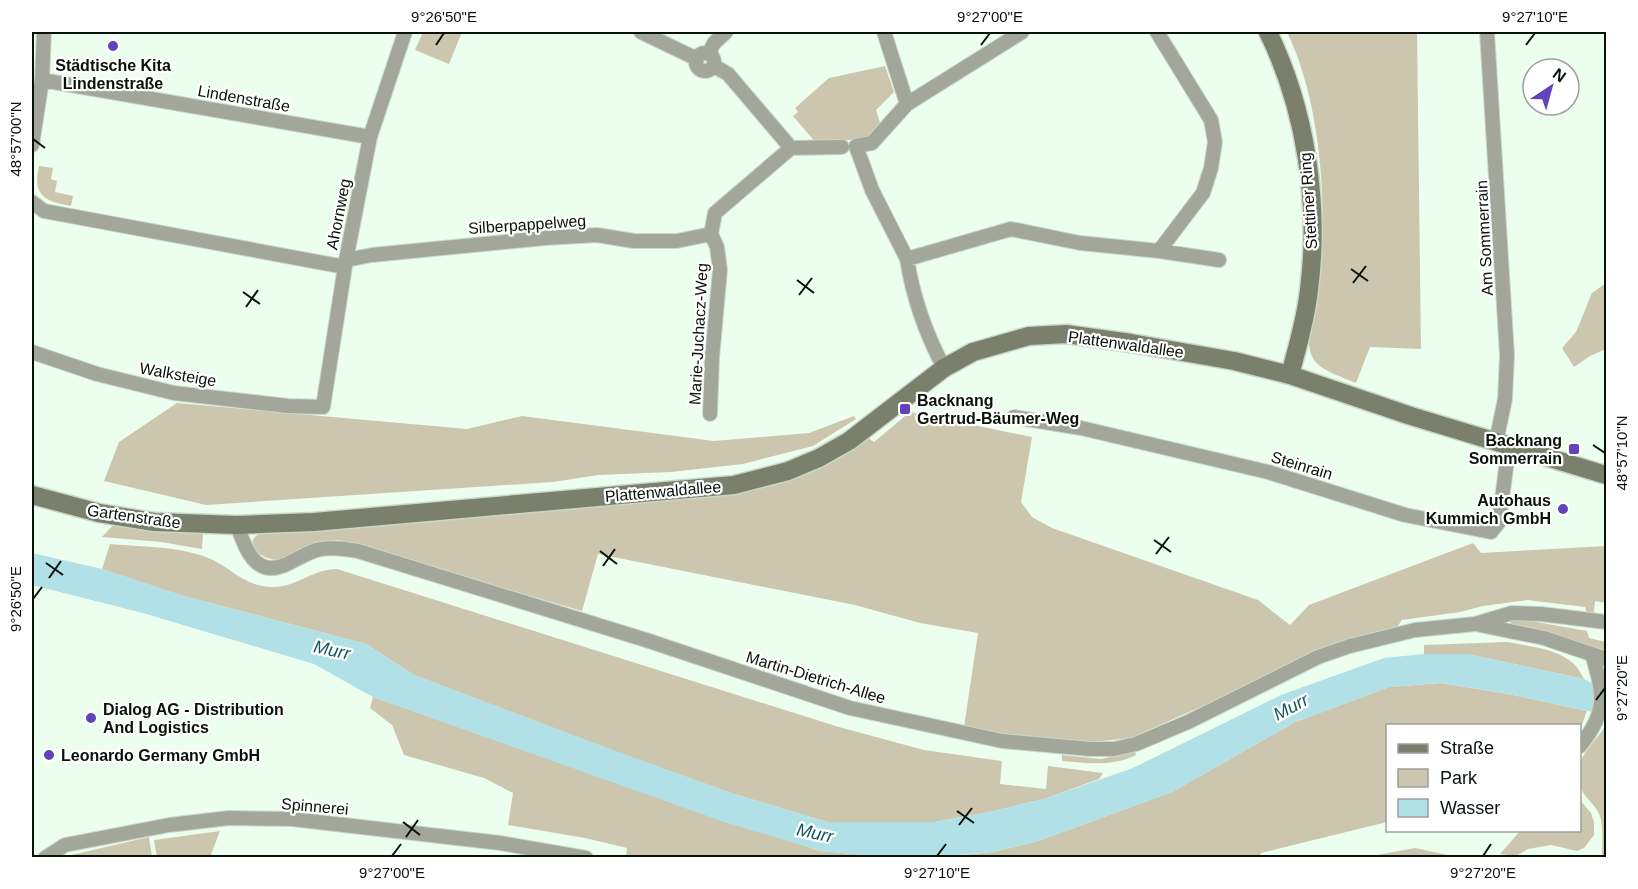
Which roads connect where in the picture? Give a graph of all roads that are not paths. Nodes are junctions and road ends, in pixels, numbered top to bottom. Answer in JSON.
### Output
{"nodes":[{"id":1,"x":44,"y":32,"type":"edge"},
{"id":2,"x":405,"y":32,"type":"edge"},
{"id":3,"x":641,"y":32,"type":"edge"},
{"id":4,"x":726,"y":32,"type":"edge"},
{"id":5,"x":884,"y":32,"type":"edge"},
{"id":6,"x":1022,"y":32,"type":"edge"},
{"id":7,"x":1157,"y":32,"type":"edge"},
{"id":8,"x":1268,"y":32,"type":"edge"},
{"id":9,"x":1487,"y":32,"type":"edge"},
{"id":10,"x":706,"y":59,"type":"junction"},
{"id":11,"x":42,"y":80,"type":"junction"},
{"id":12,"x":908,"y":104,"type":"junction"},
{"id":13,"x":370,"y":137,"type":"junction"},
{"id":14,"x":32,"y":145,"type":"edge"},
{"id":15,"x":842,"y":147,"type":"dead end"},
{"id":16,"x":791,"y":148,"type":"junction"},
{"id":17,"x":34,"y":204,"type":"edge"},
{"id":18,"x":711,"y":234,"type":"junction"},
{"id":19,"x":1159,"y":251,"type":"junction"},
{"id":20,"x":907,"y":259,"type":"junction"},
{"id":21,"x":1219,"y":260,"type":"dead end"},
{"id":22,"x":345,"y":264,"type":"junction"},
{"id":23,"x":32,"y":352,"type":"edge"},
{"id":24,"x":944,"y":368,"type":"junction"},
{"id":25,"x":1290,"y":375,"type":"junction"},
{"id":26,"x":323,"y":407,"type":"joint"},
{"id":27,"x":710,"y":414,"type":"dead end"},
{"id":28,"x":1014,"y":417,"type":"dead end"},
{"id":29,"x":1503,"y":444,"type":"junction"},
{"id":30,"x":1606,"y":474,"type":"edge"},
{"id":31,"x":32,"y":495,"type":"edge"},
{"id":32,"x":237,"y":525,"type":"junction"},
{"id":33,"x":1606,"y":622,"type":"edge"},
{"id":34,"x":1475,"y":624,"type":"junction"},
{"id":35,"x":1602,"y":664,"type":"edge"},
{"id":36,"x":1581,"y":745,"type":"edge"},
{"id":37,"x":45,"y":858,"type":"edge"},
{"id":38,"x":586,"y":858,"type":"edge"}],
"edges":[{"from":1,"to":11,"type":"street"},
{"from":2,"to":13,"type":"street","name":"Ahornweg"},
{"from":3,"to":10,"type":"street"},
{"from":4,"to":10,"type":"street"},
{"from":5,"to":12,"type":"street"},
{"from":6,"to":12,"type":"street"},
{"from":7,"to":19,"type":"street"},
{"from":8,"to":25,"type":"street","name":"Stettiner Ring"},
{"from":9,"to":29,"type":"street","name":"Am Sommerrain"},
{"from":10,"to":16,"type":"street"},
{"from":11,"to":13,"type":"street","name":"Lindenstraße"},
{"from":11,"to":14,"type":"street"},
{"from":12,"to":20,"type":"street"},
{"from":13,"to":22,"type":"street","name":"Ahornweg"},
{"from":15,"to":16,"type":"street"},
{"from":16,"to":18,"type":"street"},
{"from":17,"to":22,"type":"street","name":"Silberpappelweg"},
{"from":18,"to":22,"type":"street","name":"Silberpappelweg"},
{"from":18,"to":27,"type":"street","name":"Marie-Juchacz-Weg"},
{"from":19,"to":20,"type":"street"},
{"from":19,"to":21,"type":"street"},
{"from":20,"to":24,"type":"street"},
{"from":22,"to":26,"type":"street","name":"Ahornweg"},
{"from":23,"to":26,"type":"street","name":"Walksteige"},
{"from":24,"to":25,"type":"street","name":"Plattenwaldallee"},
{"from":24,"to":32,"type":"street","name":"Plattenwaldallee"},
{"from":25,"to":29,"type":"street","name":"Plattenwaldallee"},
{"from":28,"to":29,"type":"street","name":"Steinrain"},
{"from":29,"to":30,"type":"street","name":"Plattenwaldallee"},
{"from":31,"to":32,"type":"street","name":"Gartenstraße"},
{"from":32,"to":34,"type":"street","name":"Martin-Dietrich-Allee"},
{"from":33,"to":34,"type":"street","name":"Martin-Dietrich-Allee"},
{"from":34,"to":35,"type":"street","name":"Martin-Dietrich-Allee"},
{"from":35,"to":36,"type":"street","name":"Martin-Dietrich-Allee"},
{"from":37,"to":38,"type":"street","name":"Spinnerei"}]}
